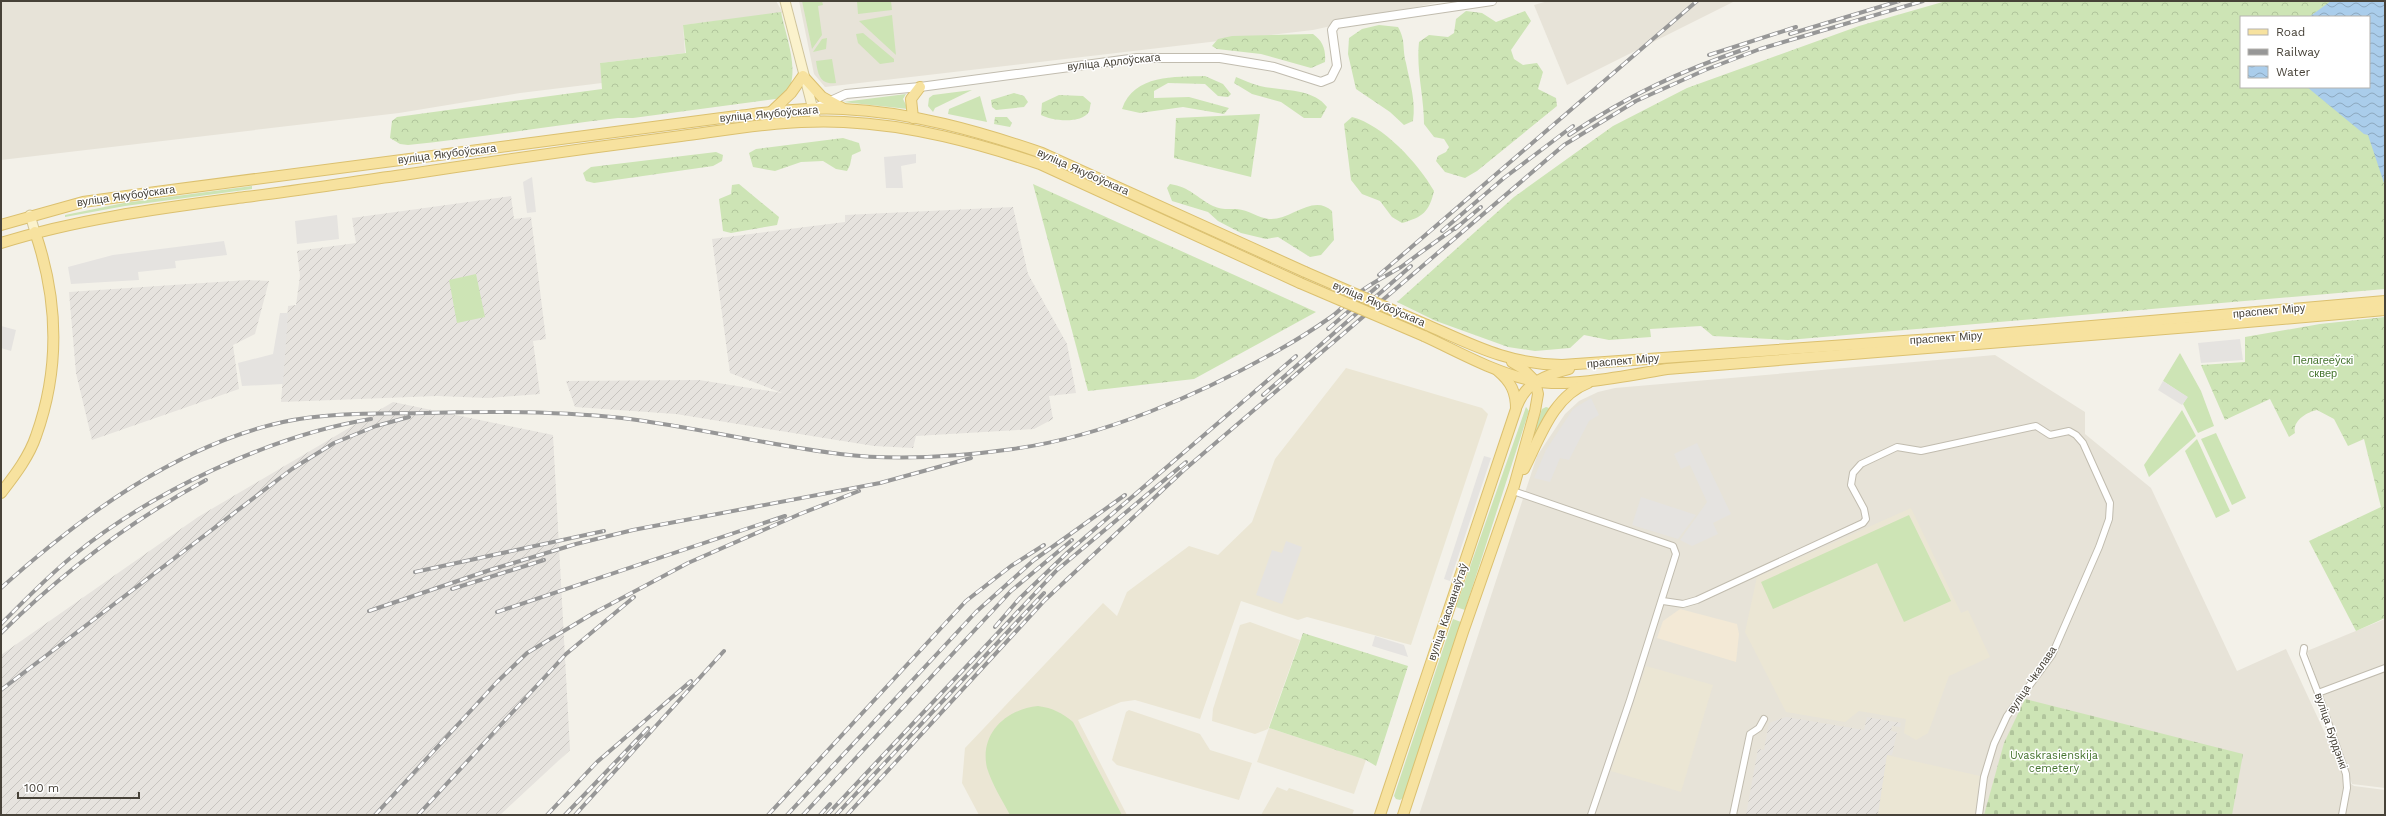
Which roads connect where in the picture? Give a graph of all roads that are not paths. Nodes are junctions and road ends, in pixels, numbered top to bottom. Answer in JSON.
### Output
{"nodes":[{"id":1,"x":785,"y":1,"type":"edge"},
{"id":2,"x":1492,"y":1,"type":"edge"},
{"id":3,"x":803,"y":76,"type":"junction"},
{"id":4,"x":920,"y":87,"type":"junction"},
{"id":5,"x":828,"y":101,"type":"junction"},
{"id":6,"x":812,"y":109,"type":"junction"},
{"id":7,"x":844,"y":109,"type":"junction"},
{"id":8,"x":771,"y":112,"type":"junction"},
{"id":9,"x":914,"y":118,"type":"junction"},
{"id":10,"x":816,"y":121,"type":"junction"},
{"id":11,"x":915,"y":130,"type":"junction"},
{"id":12,"x":30,"y":215,"type":"junction"},
{"id":13,"x":1,"y":225,"type":"edge"},
{"id":14,"x":35,"y":232,"type":"junction"},
{"id":15,"x":1,"y":243,"type":"edge"},
{"id":16,"x":2385,"y":301,"type":"edge"},
{"id":17,"x":2374,"y":306,"type":"junction"},
{"id":18,"x":2385,"y":310,"type":"edge"},
{"id":19,"x":1497,"y":355,"type":"joint"},
{"id":20,"x":1507,"y":359,"type":"junction"},
{"id":21,"x":1591,"y":364,"type":"junction"},
{"id":22,"x":1493,"y":367,"type":"junction"},
{"id":23,"x":1535,"y":381,"type":"junction"},
{"id":24,"x":1593,"y":381,"type":"junction"},
{"id":25,"x":1516,"y":409,"type":"junction"},
{"id":26,"x":1535,"y":411,"type":"junction"},
{"id":27,"x":1514,"y":488,"type":"junction"},
{"id":28,"x":1,"y":493,"type":"edge"},
{"id":29,"x":1663,"y":601,"type":"junction"},
{"id":30,"x":2304,"y":648,"type":"dead end"},
{"id":31,"x":2385,"y":668,"type":"edge"},
{"id":32,"x":2318,"y":693,"type":"junction"},
{"id":33,"x":1764,"y":719,"type":"dead end"},
{"id":34,"x":1380,"y":815,"type":"edge"},
{"id":35,"x":1403,"y":815,"type":"edge"},
{"id":36,"x":1591,"y":815,"type":"edge"},
{"id":37,"x":1734,"y":815,"type":"edge"},
{"id":38,"x":1979,"y":815,"type":"edge"},
{"id":39,"x":2342,"y":815,"type":"edge"}],
"edges":[{"from":1,"to":3,"type":"main road"},
{"from":2,"to":4,"type":"street","name":"вуліца Арлоўскага"},
{"from":3,"to":5,"type":"main road"},
{"from":3,"to":6,"type":"main road"},
{"from":3,"to":8,"type":"main road"},
{"from":4,"to":5,"type":"street","name":"вуліца Арлоўскага"},
{"from":4,"to":9,"type":"main road"},
{"from":5,"to":6,"type":"street","name":"вуліца Арлоўскага"},
{"from":5,"to":7,"type":"main road"},
{"from":6,"to":7,"type":"main road","name":"вуліца Якубоўскага"},
{"from":6,"to":8,"type":"main road","name":"вуліца Якубоўскага"},
{"from":6,"to":10,"type":"main road"},
{"from":7,"to":9,"type":"main road","name":"вуліца Якубоўскага"},
{"from":8,"to":12,"type":"main road","name":"вуліца Якубоўскага"},
{"from":9,"to":11,"type":"street"},
{"from":9,"to":19,"type":"main road","name":"вуліца Якубоўскага","bridge":true},
{"from":10,"to":11,"type":"main road","name":"вуліца Якубоўскага"},
{"from":10,"to":14,"type":"main road","name":"вуліца Якубоўскага"},
{"from":11,"to":22,"type":"main road","name":"вуліца Якубоўскага","bridge":true},
{"from":12,"to":13,"type":"main road","name":"вуліца Якубоўскага"},
{"from":12,"to":14,"type":"main road"},
{"from":14,"to":15,"type":"main road","name":"вуліца Якубоўскага"},
{"from":14,"to":28,"type":"main road"},
{"from":16,"to":17,"type":"main road","name":"праспект Міру"},
{"from":17,"to":18,"type":"main road","name":"праспект Міру"},
{"from":17,"to":21,"type":"main road","name":"праспект Міру"},
{"from":17,"to":24,"type":"main road","name":"праспект Міру"},
{"from":19,"to":20,"type":"main road","name":"праспект Міру"},
{"from":20,"to":21,"type":"main road","name":"праспект Міру"},
{"from":20,"to":23,"type":"main road","name":"праспект Міру"},
{"from":21,"to":23,"type":"main road","name":"вуліца Касманаўтаў"},
{"from":22,"to":23,"type":"main road","name":"праспект Міру"},
{"from":22,"to":25,"type":"main road","name":"вуліца Касманаўтаў"},
{"from":23,"to":24,"type":"main road","name":"праспект Міру"},
{"from":23,"to":25,"type":"main road","name":"вуліца Касманаўтаў"},
{"from":23,"to":26,"type":"main road"},
{"from":24,"to":27,"type":"main road","name":"вуліца Касманаўтаў"},
{"from":25,"to":26,"type":"main road"},
{"from":25,"to":34,"type":"main road","name":"вуліца Касманаўтаў"},
{"from":26,"to":27,"type":"main road","name":"вуліца Касманаўтаў"},
{"from":27,"to":29,"type":"street"},
{"from":27,"to":35,"type":"main road","name":"вуліца Касманаўтаў"},
{"from":29,"to":36,"type":"street"},
{"from":29,"to":38,"type":"street","name":"вуліца Чкалава"},
{"from":30,"to":32,"type":"street","name":"вуліца Бурдэнкі"},
{"from":31,"to":32,"type":"street"},
{"from":32,"to":39,"type":"street","name":"вуліца Бурдэнкі"},
{"from":33,"to":37,"type":"street"}]}
